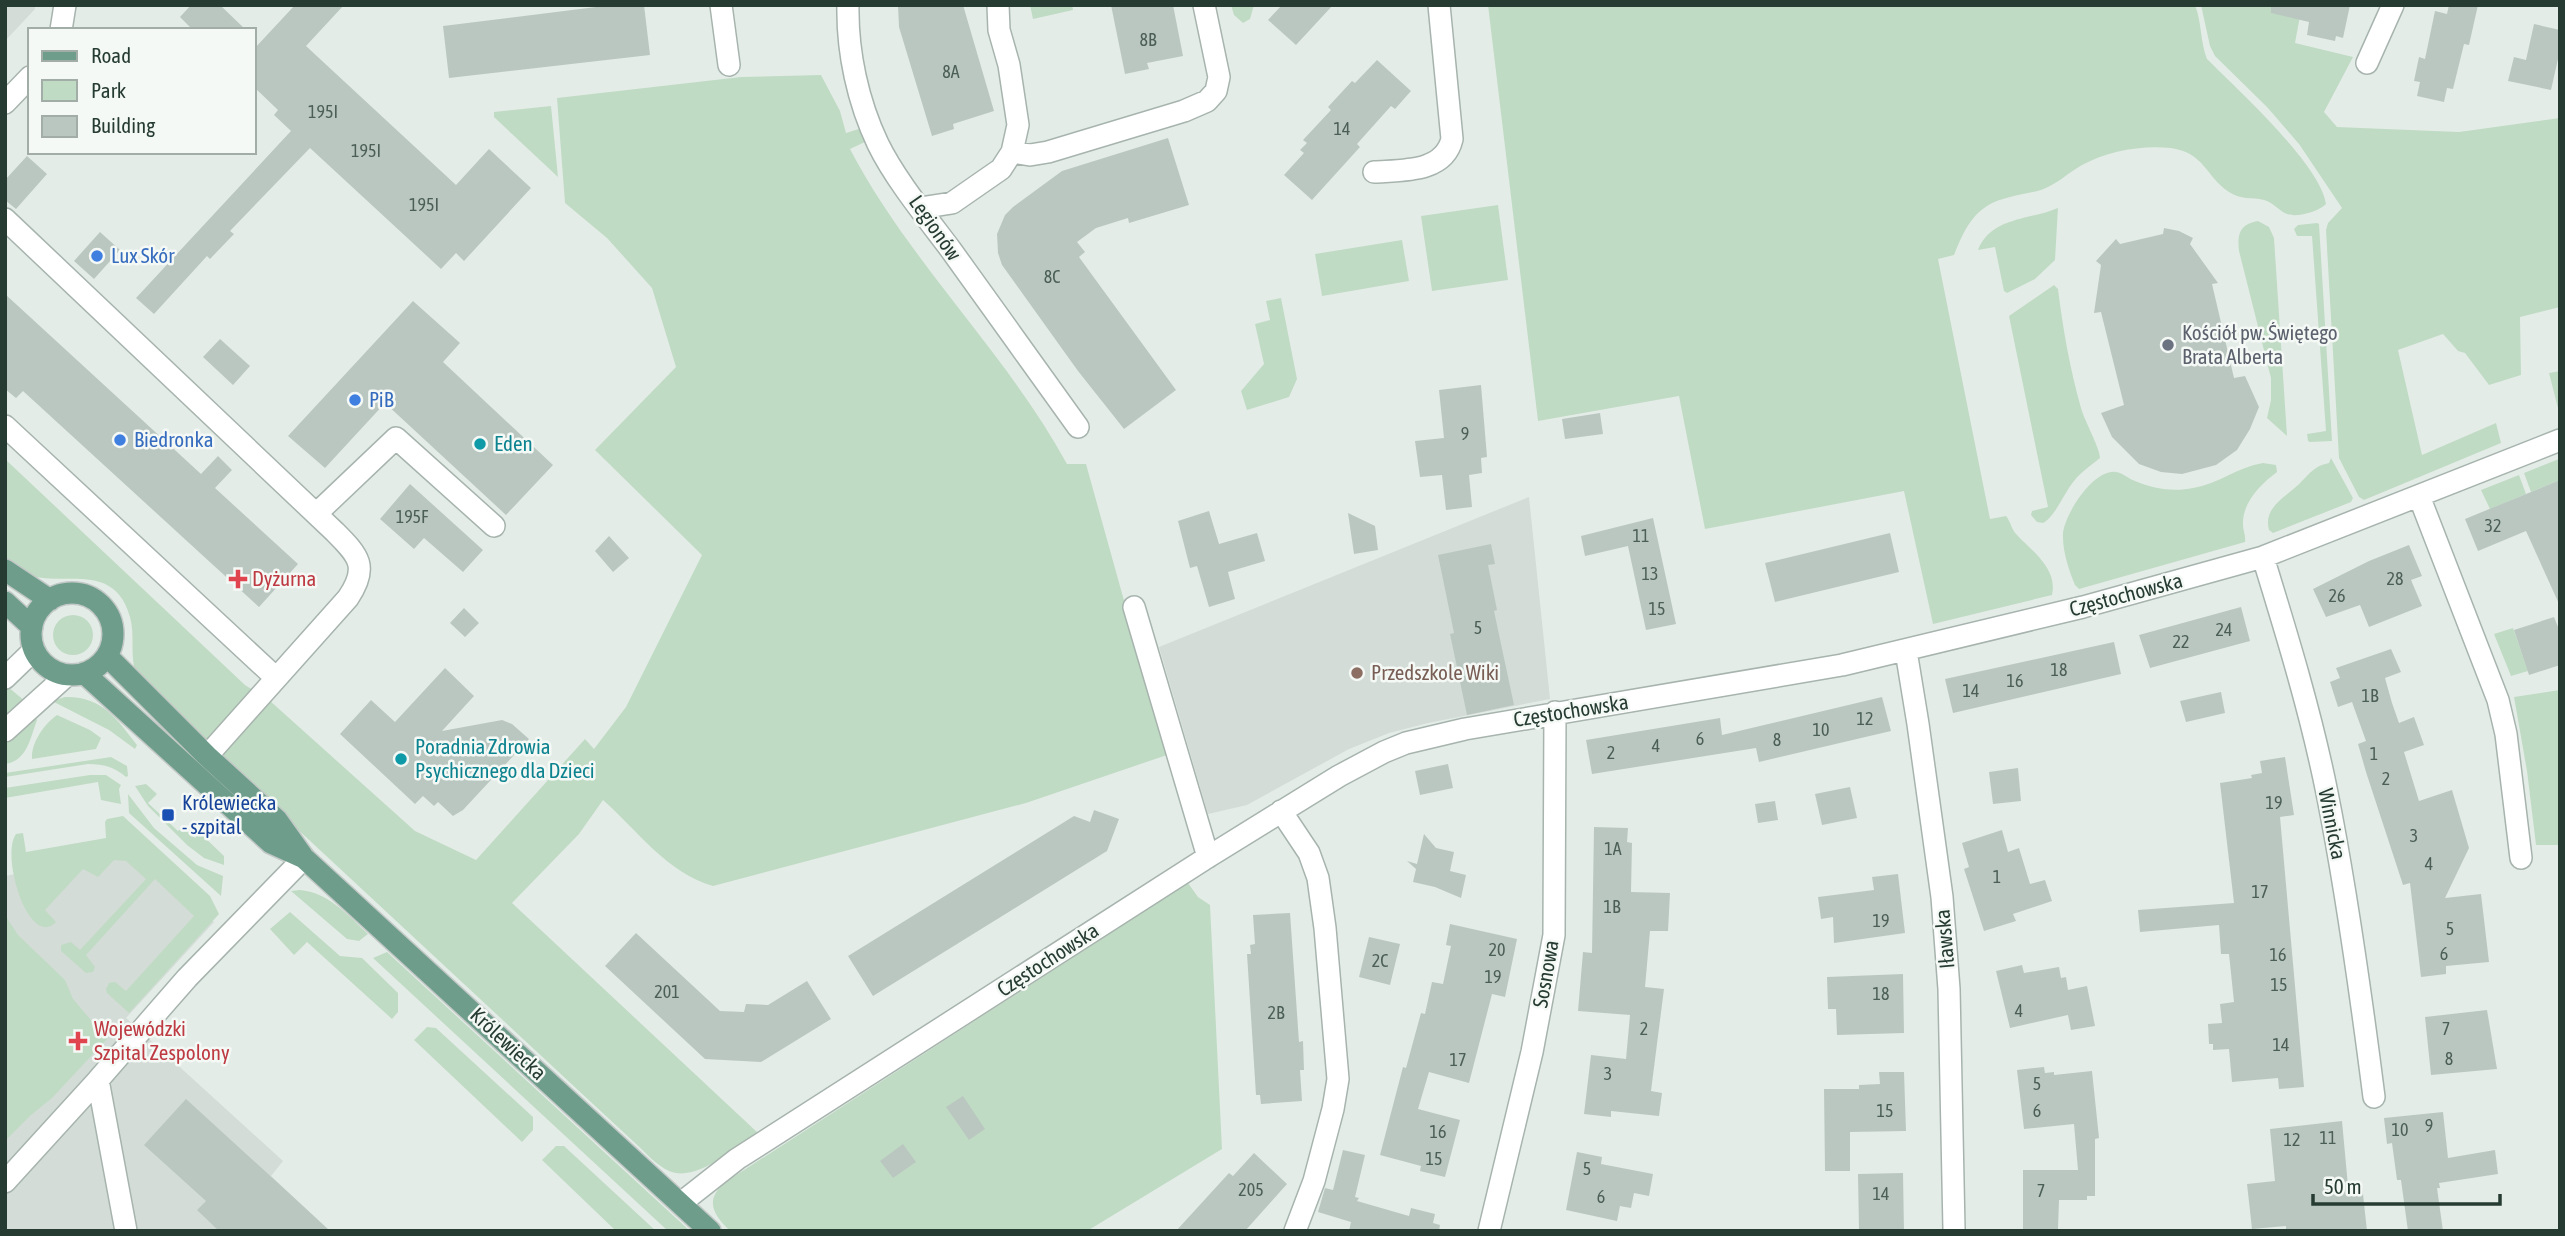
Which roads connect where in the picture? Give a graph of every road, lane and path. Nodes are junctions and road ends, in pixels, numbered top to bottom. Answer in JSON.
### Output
{"nodes":[{"id":1,"x":65,"y":5,"type":"edge"},
{"id":2,"x":721,"y":5,"type":"edge"},
{"id":3,"x":848,"y":5,"type":"edge"},
{"id":4,"x":998,"y":5,"type":"edge"},
{"id":5,"x":1204,"y":5,"type":"edge"},
{"id":6,"x":1438,"y":5,"type":"edge"},
{"id":7,"x":2393,"y":5,"type":"edge"},
{"id":8,"x":61,"y":28,"type":"edge"},
{"id":9,"x":2367,"y":63,"type":"dead end"},
{"id":10,"x":729,"y":65,"type":"dead end"},
{"id":11,"x":28,"y":79,"type":"edge"},
{"id":12,"x":5,"y":103,"type":"edge"},
{"id":13,"x":1012,"y":152,"type":"junction"},
{"id":14,"x":1374,"y":172,"type":"dead end"},
{"id":15,"x":920,"y":208,"type":"junction"},
{"id":16,"x":5,"y":219,"type":"edge"},
{"id":17,"x":5,"y":426,"type":"edge"},
{"id":18,"x":1078,"y":427,"type":"dead end"},
{"id":19,"x":2560,"y":440,"type":"edge"},
{"id":20,"x":2419,"y":496,"type":"junction"},
{"id":21,"x":316,"y":514,"type":"junction"},
{"id":22,"x":494,"y":526,"type":"dead end"},
{"id":23,"x":2263,"y":557,"type":"junction"},
{"id":24,"x":5,"y":570,"type":"edge"},
{"id":25,"x":50,"y":600,"type":"junction"},
{"id":26,"x":5,"y":602,"type":"edge"},
{"id":27,"x":1134,"y":607,"type":"dead end"},
{"id":28,"x":32,"y":627,"type":"junction"},
{"id":29,"x":34,"y":650,"type":"junction"},
{"id":30,"x":1906,"y":651,"type":"junction"},
{"id":31,"x":107,"y":656,"type":"junction"},
{"id":32,"x":76,"y":674,"type":"junction"},
{"id":33,"x":275,"y":677,"type":"junction"},
{"id":34,"x":5,"y":678,"type":"edge"},
{"id":35,"x":1555,"y":712,"type":"junction"},
{"id":36,"x":5,"y":731,"type":"edge"},
{"id":37,"x":207,"y":756,"type":"junction"},
{"id":38,"x":1281,"y":811,"type":"junction"},
{"id":39,"x":1208,"y":857,"type":"junction"},
{"id":40,"x":304,"y":858,"type":"junction"},
{"id":41,"x":2521,"y":858,"type":"dead end"},
{"id":42,"x":98,"y":1080,"type":"junction"},
{"id":43,"x":2374,"y":1097,"type":"dead end"},
{"id":44,"x":5,"y":1182,"type":"edge"},
{"id":45,"x":681,"y":1203,"type":"junction"},
{"id":46,"x":1954,"y":1229,"type":"edge"},
{"id":47,"x":126,"y":1231,"type":"edge"},
{"id":48,"x":710,"y":1231,"type":"edge"},
{"id":49,"x":1295,"y":1231,"type":"edge"},
{"id":50,"x":1489,"y":1231,"type":"edge"}],
"edges":[{"from":1,"to":8,"type":"street"},
{"from":2,"to":10,"type":"street"},
{"from":3,"to":15,"type":"street","name":"Legionów"},
{"from":4,"to":13,"type":"street"},
{"from":5,"to":13,"type":"street"},
{"from":6,"to":14,"type":"street"},
{"from":7,"to":9,"type":"street"},
{"from":11,"to":12,"type":"street"},
{"from":13,"to":15,"type":"street"},
{"from":15,"to":18,"type":"street","name":"Legionów"},
{"from":16,"to":21,"type":"street"},
{"from":17,"to":33,"type":"street"},
{"from":19,"to":20,"type":"street","name":"Częstochowska"},
{"from":20,"to":23,"type":"street","name":"Częstochowska"},
{"from":20,"to":41,"type":"street"},
{"from":21,"to":22,"type":"street"},
{"from":21,"to":33,"type":"street"},
{"from":23,"to":30,"type":"street","name":"Częstochowska"},
{"from":23,"to":43,"type":"street","name":"Winnicka"},
{"from":24,"to":25,"type":"main road"},
{"from":25,"to":28,"type":"main road"},
{"from":25,"to":31,"type":"main road"},
{"from":26,"to":28,"type":"main road"},
{"from":27,"to":39,"type":"street"},
{"from":28,"to":29,"type":"main road"},
{"from":29,"to":32,"type":"main road"},
{"from":29,"to":34,"type":"street"},
{"from":30,"to":35,"type":"street","name":"Częstochowska"},
{"from":30,"to":46,"type":"street","name":"Iławska"},
{"from":31,"to":32,"type":"main road"},
{"from":31,"to":37,"type":"main road","name":"Królewiecka"},
{"from":32,"to":36,"type":"street"},
{"from":32,"to":40,"type":"main road","name":"Królewiecka"},
{"from":33,"to":37,"type":"street"},
{"from":35,"to":38,"type":"street","name":"Częstochowska"},
{"from":35,"to":50,"type":"street","name":"Sosnowa"},
{"from":37,"to":40,"type":"main road","name":"Królewiecka"},
{"from":38,"to":39,"type":"street","name":"Częstochowska"},
{"from":38,"to":49,"type":"street"},
{"from":39,"to":45,"type":"street","name":"Częstochowska"},
{"from":40,"to":42,"type":"street"},
{"from":40,"to":45,"type":"main road","name":"Królewiecka"},
{"from":42,"to":44,"type":"street"},
{"from":42,"to":47,"type":"street"},
{"from":45,"to":48,"type":"main road","name":"Królewiecka"}]}
